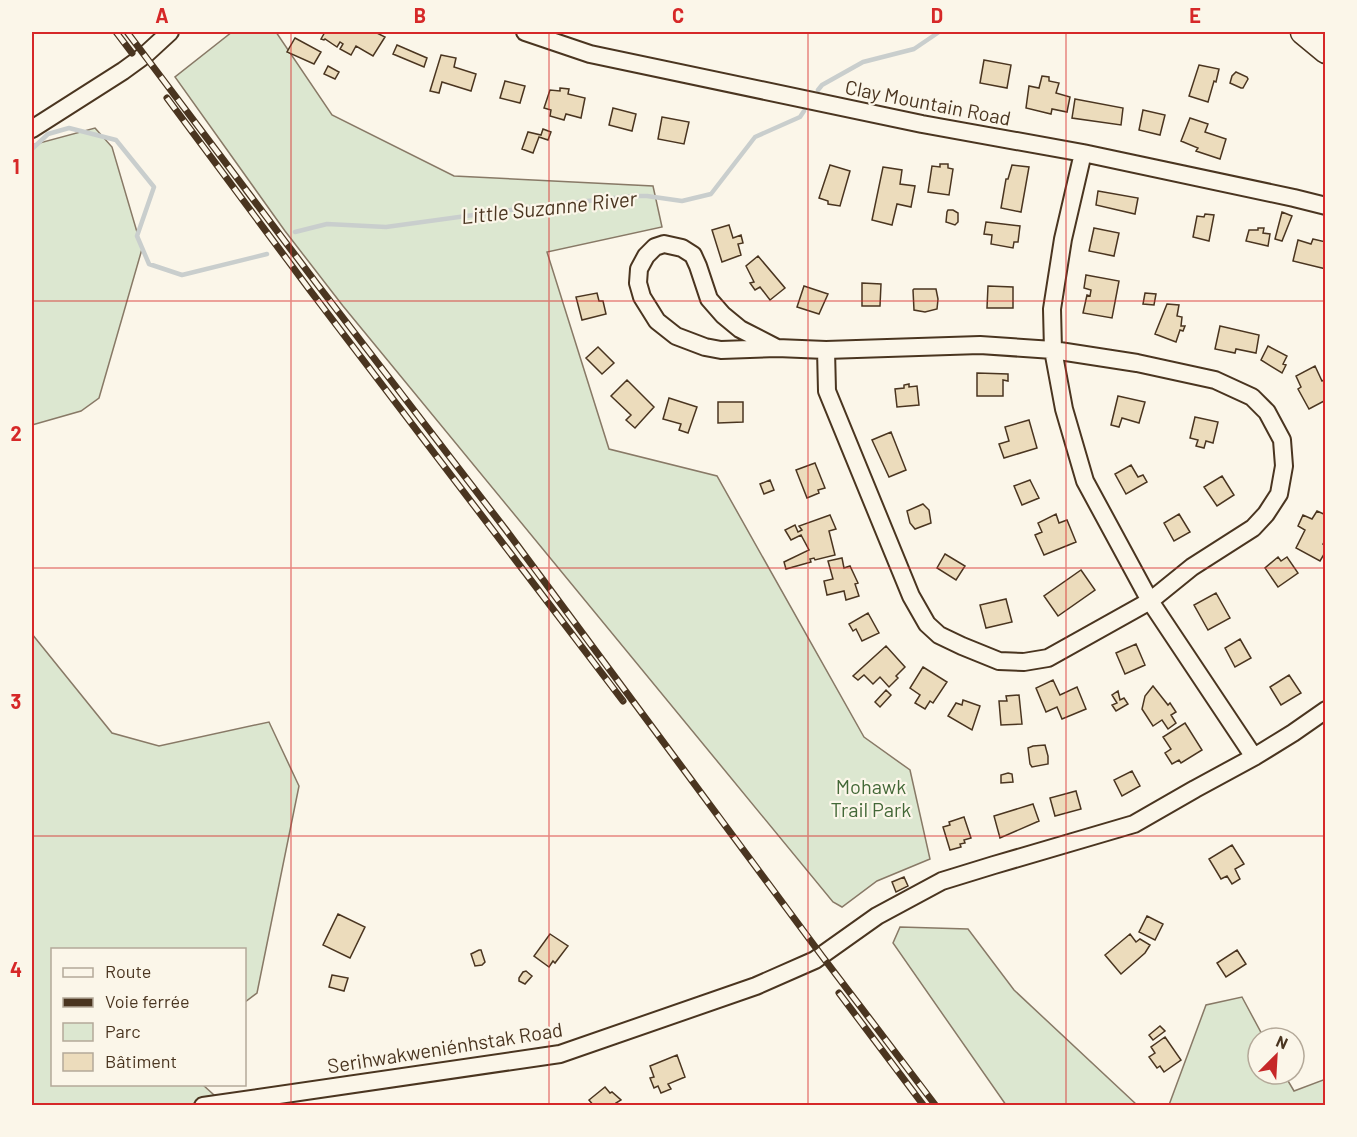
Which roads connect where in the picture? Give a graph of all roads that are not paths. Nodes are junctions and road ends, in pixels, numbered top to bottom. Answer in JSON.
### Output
{"nodes":[{"id":1,"x":170,"y":32,"type":"edge"},
{"id":2,"x":525,"y":32,"type":"edge"},
{"id":3,"x":1303,"y":32,"type":"edge"},
{"id":4,"x":1326,"y":51,"type":"edge"},
{"id":5,"x":32,"y":129,"type":"edge"},
{"id":6,"x":1083,"y":153,"type":"junction"},
{"id":7,"x":1326,"y":206,"type":"edge"},
{"id":8,"x":777,"y":348,"type":"junction"},
{"id":9,"x":826,"y":350,"type":"junction"},
{"id":10,"x":1053,"y":350,"type":"junction"},
{"id":11,"x":1150,"y":601,"type":"junction"},
{"id":12,"x":1326,"y":710,"type":"edge"},
{"id":13,"x":1254,"y":757,"type":"junction"},
{"id":14,"x":203,"y":1106,"type":"edge"}],
"edges":[{"from":1,"to":5,"type":"street"},
{"from":2,"to":6,"type":"street","name":"Clay Mountain Road"},
{"from":3,"to":4,"type":"highway"},
{"from":6,"to":7,"type":"street","name":"Clay Mountain Road"},
{"from":6,"to":10,"type":"street"},
{"from":8,"to":8,"type":"street"},
{"from":8,"to":9,"type":"street"},
{"from":9,"to":10,"type":"street"},
{"from":9,"to":11,"type":"street"},
{"from":10,"to":11,"type":"street"},
{"from":10,"to":11,"type":"street"},
{"from":11,"to":13,"type":"street"},
{"from":12,"to":13,"type":"street","name":"Serihwakweniénhstak Road"},
{"from":13,"to":14,"type":"street","name":"Serihwakweniénhstak Road"}]}
